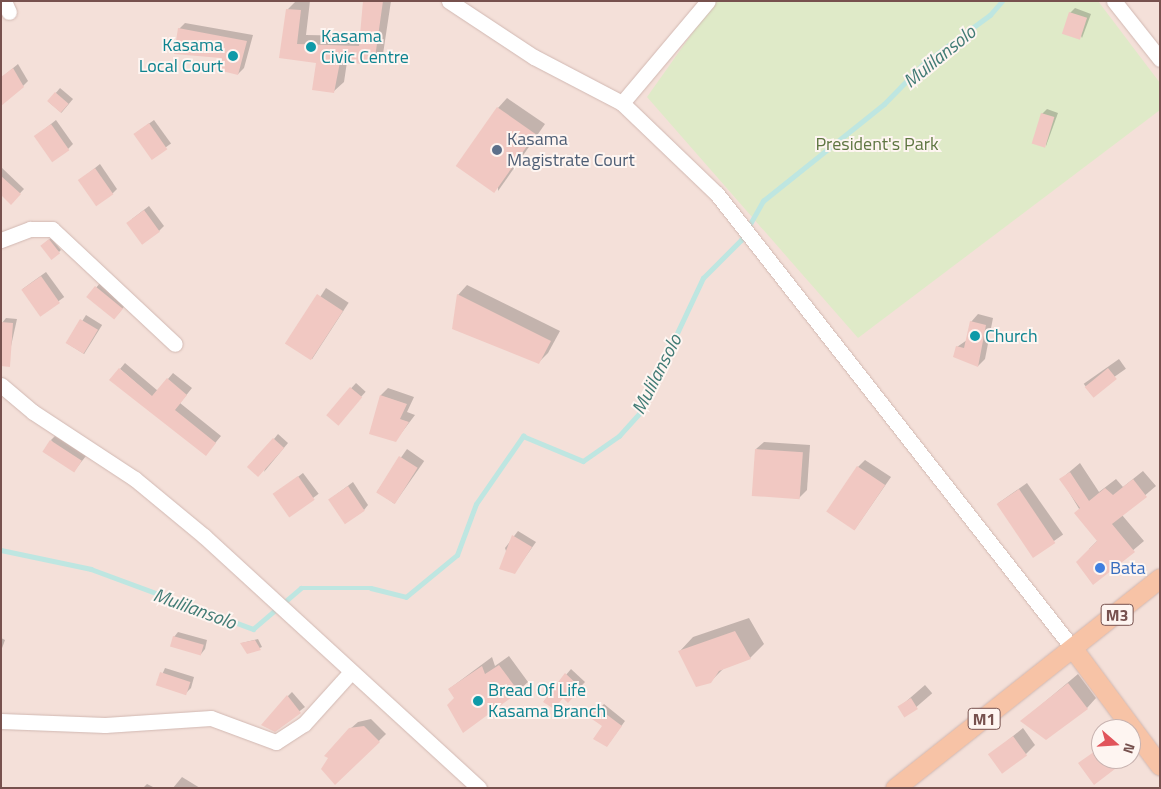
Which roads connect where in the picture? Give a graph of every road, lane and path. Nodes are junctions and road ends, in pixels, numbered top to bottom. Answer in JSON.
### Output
{"nodes":[{"id":1,"x":449,"y":1,"type":"edge"},
{"id":2,"x":708,"y":1,"type":"edge"},
{"id":3,"x":1114,"y":1,"type":"edge"},
{"id":4,"x":1160,"y":60,"type":"edge"},
{"id":5,"x":622,"y":103,"type":"junction"},
{"id":6,"x":1,"y":240,"type":"edge"},
{"id":7,"x":175,"y":344,"type":"dead end"},
{"id":8,"x":1,"y":385,"type":"edge"},
{"id":9,"x":1160,"y":578,"type":"edge"},
{"id":10,"x":1074,"y":650,"type":"junction"},
{"id":11,"x":350,"y":672,"type":"junction"},
{"id":12,"x":1,"y":721,"type":"edge"},
{"id":13,"x":1160,"y":766,"type":"edge"},
{"id":14,"x":480,"y":788,"type":"edge"},
{"id":15,"x":895,"y":788,"type":"edge"}],
"edges":[{"from":1,"to":5,"type":"street"},
{"from":2,"to":5,"type":"street"},
{"from":3,"to":4,"type":"street"},
{"from":5,"to":10,"type":"street"},
{"from":6,"to":7,"type":"street"},
{"from":8,"to":11,"type":"street"},
{"from":9,"to":10,"type":"main road","number":"M3"},
{"from":10,"to":13,"type":"main road"},
{"from":10,"to":15,"type":"main road","number":"M1"},
{"from":11,"to":12,"type":"street"},
{"from":11,"to":14,"type":"street"}]}
